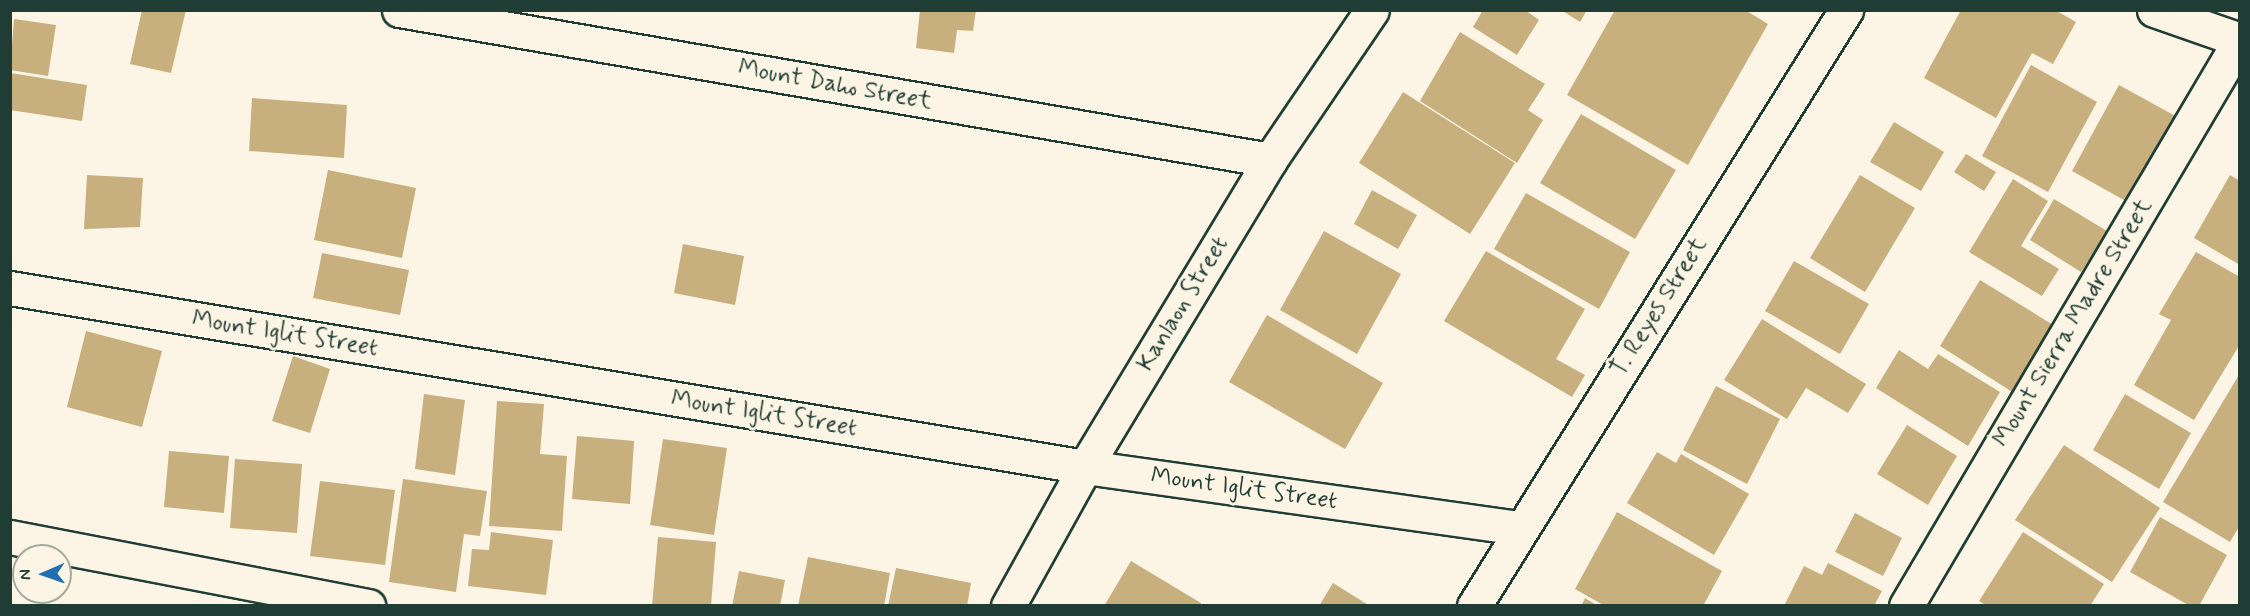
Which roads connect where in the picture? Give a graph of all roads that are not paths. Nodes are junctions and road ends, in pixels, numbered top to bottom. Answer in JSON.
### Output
{"nodes":[{"id":1,"x":399,"y":10,"type":"edge"},
{"id":2,"x":1372,"y":10,"type":"edge"},
{"id":3,"x":1846,"y":10,"type":"edge"},
{"id":4,"x":2154,"y":10,"type":"edge"},
{"id":5,"x":2240,"y":40,"type":"edge"},
{"id":6,"x":1270,"y":160,"type":"junction"},
{"id":7,"x":10,"y":288,"type":"edge"},
{"id":8,"x":1085,"y":467,"type":"junction"},
{"id":9,"x":1519,"y":528,"type":"junction"},
{"id":10,"x":10,"y":537,"type":"edge"},
{"id":11,"x":368,"y":606,"type":"edge"},
{"id":12,"x":1008,"y":606,"type":"edge"},
{"id":13,"x":1474,"y":606,"type":"edge"},
{"id":14,"x":1906,"y":606,"type":"edge"}],
"edges":[{"from":1,"to":6,"type":"street","name":"Mount Daho Street"},
{"from":2,"to":6,"type":"street","name":"Kanlaon Street"},
{"from":3,"to":9,"type":"street","name":"T. Reyes Street"},
{"from":4,"to":5,"type":"street"},
{"from":5,"to":14,"type":"street","name":"Mount Sierra Madre Street"},
{"from":6,"to":8,"type":"street","name":"Kanlaon Street"},
{"from":7,"to":8,"type":"street","name":"Mount Iglit Street"},
{"from":8,"to":9,"type":"street","name":"Mount Iglit Street"},
{"from":8,"to":12,"type":"street","name":"Kanlaon Street"},
{"from":9,"to":13,"type":"street","name":"T. Reyes Street"},
{"from":10,"to":11,"type":"street"}]}
